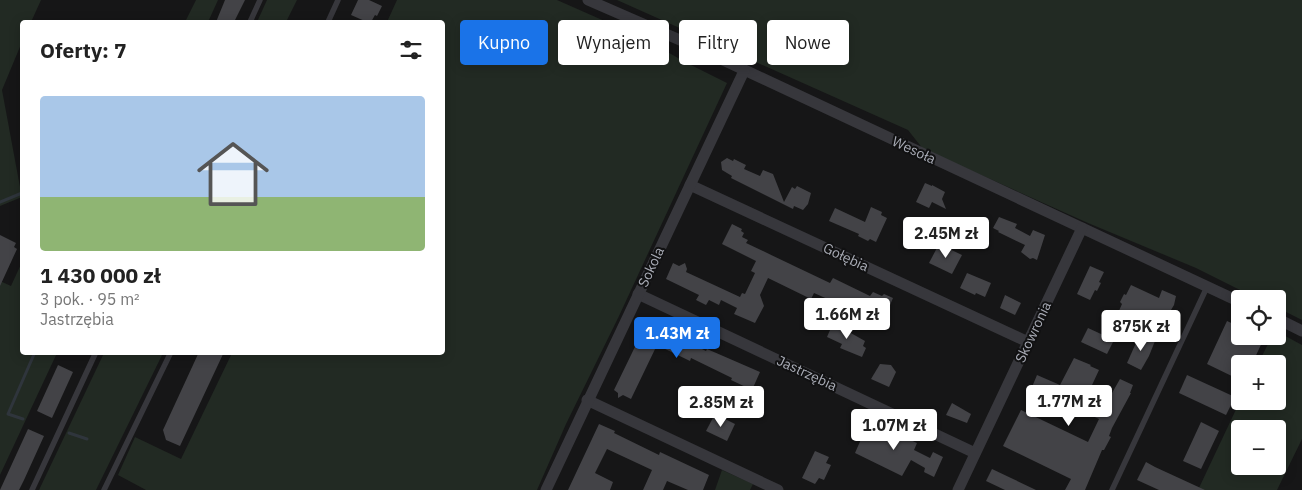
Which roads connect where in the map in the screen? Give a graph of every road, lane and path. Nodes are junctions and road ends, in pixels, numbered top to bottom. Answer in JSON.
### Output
{"nodes":[{"id":1,"x":260,"y":0,"type":"edge"},
{"id":2,"x":338,"y":0,"type":"edge"},
{"id":3,"x":588,"y":0,"type":"edge"},
{"id":4,"x":251,"y":20,"type":"edge"},
{"id":5,"x":329,"y":20,"type":"edge"},
{"id":6,"x":744,"y":71,"type":"junction"},
{"id":7,"x":690,"y":184,"type":"junction"},
{"id":8,"x":1082,"y":228,"type":"junction"},
{"id":9,"x":1207,"y":287,"type":"junction"},
{"id":10,"x":638,"y":294,"type":"junction"},
{"id":11,"x":1231,"y":298,"type":"edge"},
{"id":12,"x":1286,"y":324,"type":"edge"},
{"id":13,"x":1302,"y":331,"type":"edge"},
{"id":14,"x":1028,"y":342,"type":"junction"},
{"id":15,"x":95,"y":355,"type":"edge"},
{"id":16,"x":170,"y":355,"type":"edge"},
{"id":17,"x":587,"y":400,"type":"junction"},
{"id":18,"x":975,"y":453,"type":"junction"},
{"id":19,"x":32,"y":490,"type":"edge"},
{"id":20,"x":104,"y":490,"type":"edge"},
{"id":21,"x":546,"y":490,"type":"edge"},
{"id":22,"x":778,"y":490,"type":"edge"},
{"id":23,"x":958,"y":490,"type":"edge"},
{"id":24,"x":1112,"y":490,"type":"edge"}],
"edges":[{"from":1,"to":4,"type":"lane"},
{"from":2,"to":5,"type":"lane"},
{"from":3,"to":6,"type":"street","name":"Wesoła"},
{"from":6,"to":7,"type":"street","name":"Sokola"},
{"from":6,"to":8,"type":"street","name":"Wesoła"},
{"from":7,"to":10,"type":"street","name":"Sokola"},
{"from":7,"to":14,"type":"street","name":"Gołębia"},
{"from":8,"to":9,"type":"street","name":"Wesoła"},
{"from":8,"to":14,"type":"street","name":"Skowronia"},
{"from":9,"to":11,"type":"street","name":"Wesoła"},
{"from":9,"to":24,"type":"lane"},
{"from":10,"to":17,"type":"street","name":"Sokola"},
{"from":10,"to":18,"type":"street","name":"Jastrzębia"},
{"from":12,"to":13,"type":"street"},
{"from":14,"to":18,"type":"street","name":"Skowronia"},
{"from":15,"to":19,"type":"lane"},
{"from":16,"to":20,"type":"lane"},
{"from":17,"to":21,"type":"street","name":"Sokola"},
{"from":17,"to":22,"type":"street"},
{"from":18,"to":23,"type":"street","name":"Skowronia"}]}
